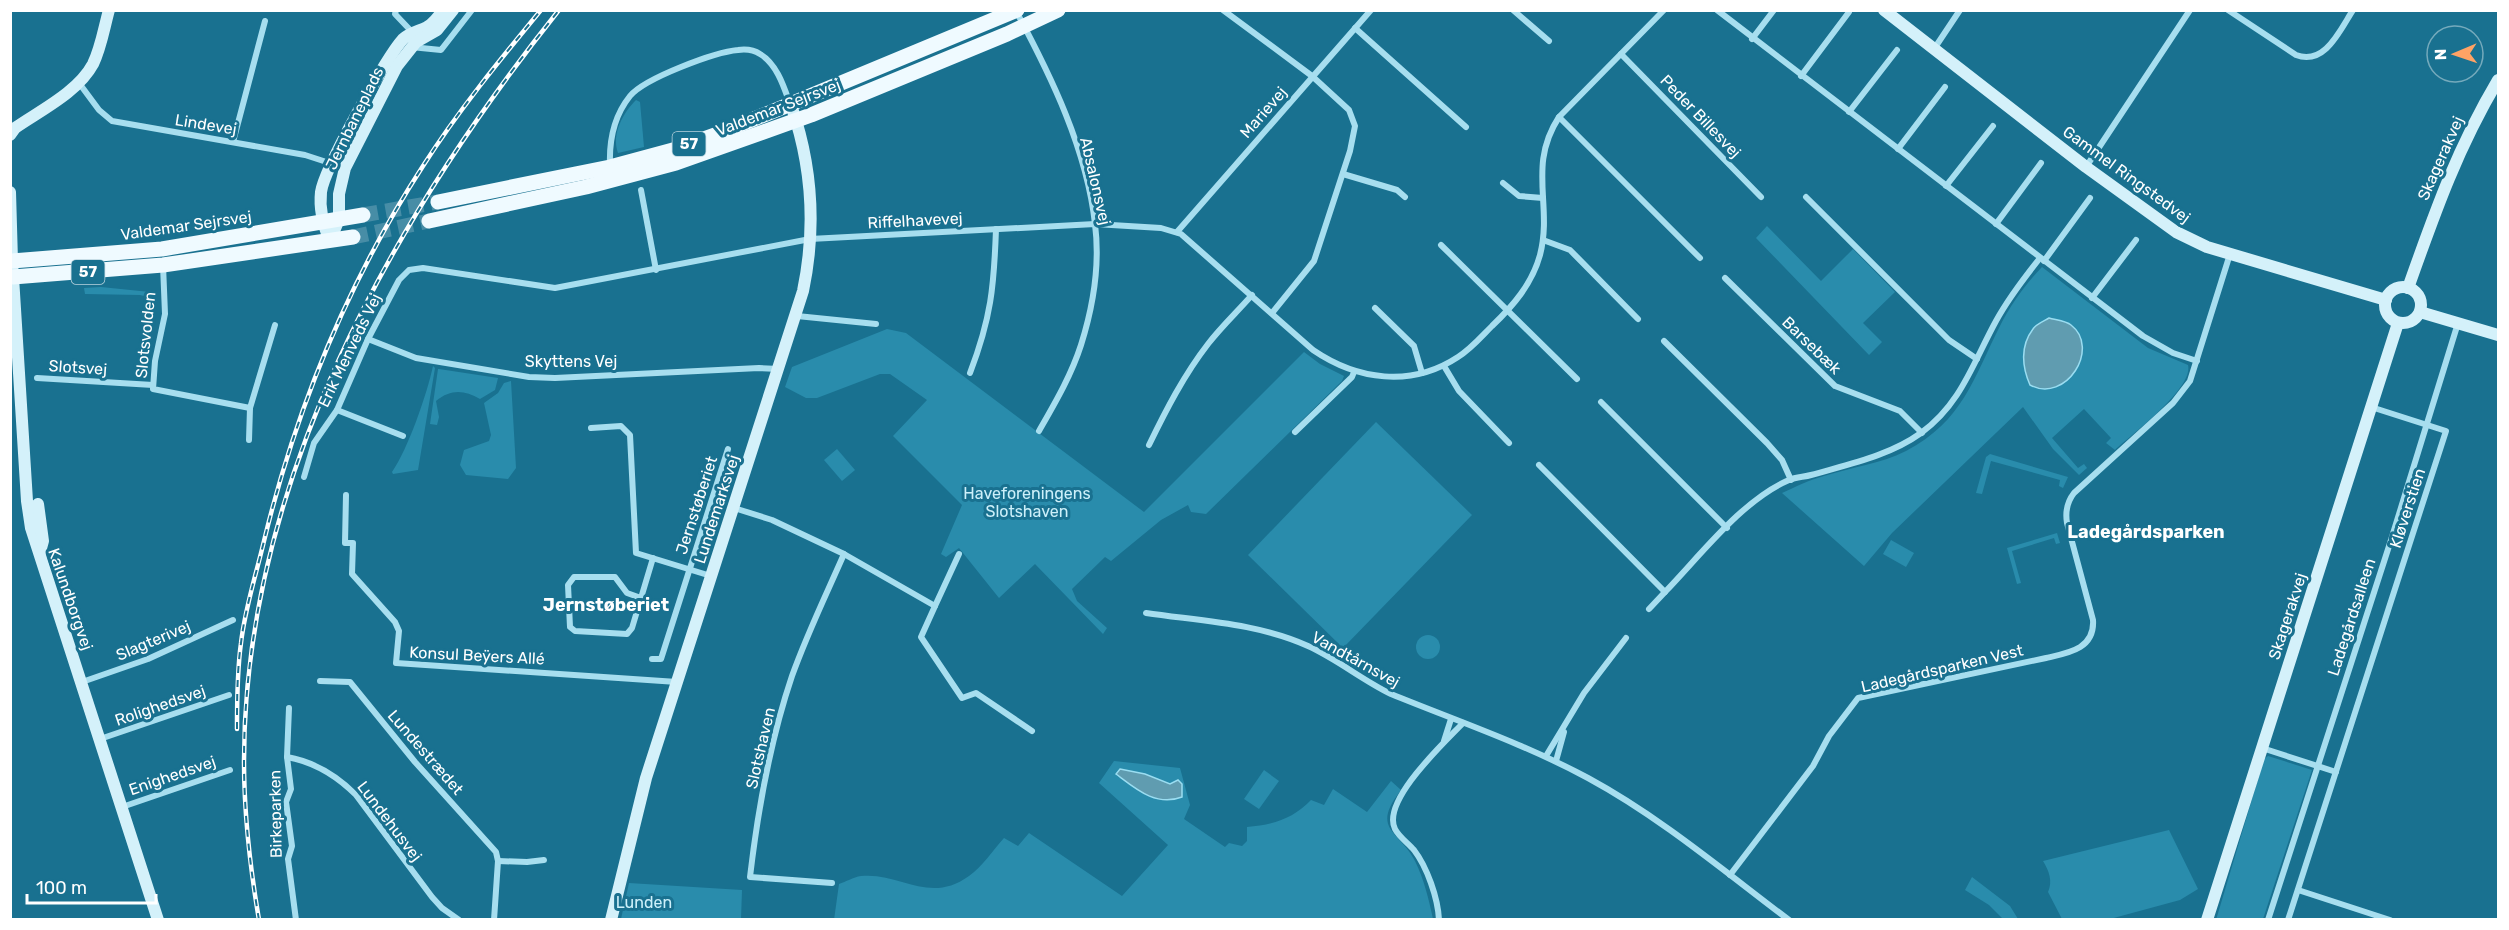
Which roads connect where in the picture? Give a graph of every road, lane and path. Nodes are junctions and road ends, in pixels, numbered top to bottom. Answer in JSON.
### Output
{"nodes":[{"id":1,"x":109,"y":10,"type":"edge"},
{"id":2,"x":443,"y":10,"type":"edge"},
{"id":3,"x":453,"y":10,"type":"edge"},
{"id":4,"x":472,"y":10,"type":"edge"},
{"id":5,"x":1058,"y":10,"type":"edge"},
{"id":6,"x":1223,"y":10,"type":"edge"},
{"id":7,"x":1371,"y":10,"type":"edge"},
{"id":8,"x":1513,"y":10,"type":"edge"},
{"id":9,"x":1664,"y":10,"type":"edge"},
{"id":10,"x":1717,"y":10,"type":"edge"},
{"id":11,"x":1774,"y":10,"type":"edge"},
{"id":12,"x":1884,"y":10,"type":"edge"},
{"id":13,"x":1960,"y":10,"type":"edge"},
{"id":14,"x":2190,"y":10,"type":"edge"},
{"id":15,"x":2228,"y":10,"type":"edge"},
{"id":16,"x":2353,"y":10,"type":"edge"},
{"id":17,"x":1016,"y":11,"type":"edge"},
{"id":18,"x":395,"y":12,"type":"edge"},
{"id":19,"x":1849,"y":12,"type":"dead end"},
{"id":20,"x":265,"y":21,"type":"dead end"},
{"id":21,"x":1024,"y":27,"type":"junction"},
{"id":22,"x":1355,"y":28,"type":"junction"},
{"id":23,"x":413,"y":33,"type":"junction"},
{"id":24,"x":1752,"y":39,"type":"junction"},
{"id":25,"x":1549,"y":41,"type":"dead end"},
{"id":26,"x":398,"y":46,"type":"junction"},
{"id":27,"x":411,"y":47,"type":"junction"},
{"id":28,"x":1934,"y":49,"type":"junction"},
{"id":29,"x":1896,"y":50,"type":"dead end"},
{"id":30,"x":1621,"y":54,"type":"junction"},
{"id":31,"x":1312,"y":76,"type":"junction"},
{"id":32,"x":1801,"y":76,"type":"junction"},
{"id":33,"x":2499,"y":80,"type":"edge"},
{"id":34,"x":78,"y":83,"type":"junction"},
{"id":35,"x":1946,"y":87,"type":"dead end"},
{"id":36,"x":791,"y":105,"type":"junction"},
{"id":37,"x":1849,"y":112,"type":"junction"},
{"id":38,"x":1559,"y":117,"type":"junction"},
{"id":39,"x":796,"y":121,"type":"junction"},
{"id":40,"x":1992,"y":126,"type":"dead end"},
{"id":41,"x":1466,"y":127,"type":"dead end"},
{"id":42,"x":11,"y":131,"type":"edge"},
{"id":43,"x":233,"y":142,"type":"junction"},
{"id":44,"x":1898,"y":149,"type":"junction"},
{"id":45,"x":332,"y":163,"type":"junction"},
{"id":46,"x":2041,"y":163,"type":"dead end"},
{"id":47,"x":610,"y":167,"type":"junction"},
{"id":48,"x":2086,"y":167,"type":"junction"},
{"id":49,"x":345,"y":168,"type":"junction"},
{"id":50,"x":1343,"y":174,"type":"junction"},
{"id":51,"x":1503,"y":183,"type":"dead end"},
{"id":52,"x":1946,"y":186,"type":"junction"},
{"id":53,"x":641,"y":190,"type":"dead end"},
{"id":54,"x":10,"y":192,"type":"edge"},
{"id":55,"x":1405,"y":197,"type":"dead end"},
{"id":56,"x":1761,"y":197,"type":"dead end"},
{"id":57,"x":1806,"y":197,"type":"dead end"},
{"id":58,"x":1543,"y":198,"type":"junction"},
{"id":59,"x":2090,"y":198,"type":"dead end"},
{"id":60,"x":438,"y":202,"type":"tunnel mouth"},
{"id":61,"x":363,"y":215,"type":"tunnel mouth"},
{"id":62,"x":339,"y":219,"type":"junction"},
{"id":63,"x":429,"y":220,"type":"tunnel mouth"},
{"id":64,"x":322,"y":222,"type":"junction"},
{"id":65,"x":1095,"y":224,"type":"junction"},
{"id":66,"x":1996,"y":224,"type":"junction"},
{"id":67,"x":996,"y":229,"type":"junction"},
{"id":68,"x":1177,"y":232,"type":"junction"},
{"id":69,"x":353,"y":237,"type":"tunnel mouth"},
{"id":70,"x":810,"y":239,"type":"junction"},
{"id":71,"x":1543,"y":240,"type":"junction"},
{"id":72,"x":2136,"y":240,"type":"dead end"},
{"id":73,"x":330,"y":241,"type":"junction"},
{"id":74,"x":1442,"y":245,"type":"dead end"},
{"id":75,"x":162,"y":249,"type":"junction"},
{"id":76,"x":2230,"y":254,"type":"junction"},
{"id":77,"x":1700,"y":258,"type":"dead end"},
{"id":78,"x":2042,"y":259,"type":"junction"},
{"id":79,"x":11,"y":261,"type":"edge"},
{"id":80,"x":163,"y":265,"type":"junction"},
{"id":81,"x":409,"y":270,"type":"joint"},
{"id":82,"x":656,"y":270,"type":"junction"},
{"id":83,"x":12,"y":277,"type":"edge"},
{"id":84,"x":1725,"y":278,"type":"dead end"},
{"id":85,"x":2408,"y":288,"type":"junction"},
{"id":86,"x":1252,"y":296,"type":"junction"},
{"id":87,"x":2092,"y":298,"type":"junction"},
{"id":88,"x":2386,"y":300,"type":"junction"},
{"id":89,"x":1375,"y":308,"type":"dead end"},
{"id":90,"x":1508,"y":311,"type":"junction"},
{"id":91,"x":2420,"y":312,"type":"junction"},
{"id":92,"x":1272,"y":313,"type":"junction"},
{"id":93,"x":797,"y":316,"type":"junction"},
{"id":94,"x":1638,"y":319,"type":"dead end"},
{"id":95,"x":2398,"y":323,"type":"junction"},
{"id":96,"x":2458,"y":323,"type":"junction"},
{"id":97,"x":876,"y":324,"type":"dead end"},
{"id":98,"x":275,"y":325,"type":"dead end"},
{"id":99,"x":2499,"y":335,"type":"edge"},
{"id":100,"x":368,"y":339,"type":"junction"},
{"id":101,"x":1664,"y":341,"type":"dead end"},
{"id":102,"x":1977,"y":358,"type":"junction"},
{"id":103,"x":2197,"y":362,"type":"junction"},
{"id":104,"x":1444,"y":366,"type":"junction"},
{"id":105,"x":779,"y":370,"type":"junction"},
{"id":106,"x":1354,"y":372,"type":"junction"},
{"id":107,"x":970,"y":373,"type":"dead end"},
{"id":108,"x":1422,"y":374,"type":"junction"},
{"id":109,"x":37,"y":378,"type":"dead end"},
{"id":110,"x":1577,"y":379,"type":"dead end"},
{"id":111,"x":153,"y":387,"type":"junction"},
{"id":112,"x":1602,"y":402,"type":"dead end"},
{"id":113,"x":2371,"y":406,"type":"junction"},
{"id":114,"x":250,"y":408,"type":"junction"},
{"id":115,"x":337,"y":410,"type":"junction"},
{"id":116,"x":2426,"y":425,"type":"junction"},
{"id":117,"x":591,"y":428,"type":"dead end"},
{"id":118,"x":1039,"y":431,"type":"dead end"},
{"id":119,"x":1295,"y":432,"type":"dead end"},
{"id":120,"x":1922,"y":433,"type":"junction"},
{"id":121,"x":403,"y":436,"type":"dead end"},
{"id":122,"x":249,"y":440,"type":"dead end"},
{"id":123,"x":1509,"y":443,"type":"dead end"},
{"id":124,"x":1149,"y":445,"type":"dead end"},
{"id":125,"x":728,"y":449,"type":"dead end"},
{"id":126,"x":1539,"y":465,"type":"dead end"},
{"id":127,"x":304,"y":477,"type":"dead end"},
{"id":128,"x":1791,"y":480,"type":"junction"},
{"id":129,"x":346,"y":495,"type":"dead end"},
{"id":130,"x":38,"y":504,"type":"dead end"},
{"id":131,"x":734,"y":507,"type":"junction"},
{"id":132,"x":1727,"y":528,"type":"junction"},
{"id":133,"x":844,"y":554,"type":"junction"},
{"id":134,"x":959,"y":554,"type":"dead end"},
{"id":135,"x":39,"y":556,"type":"junction"},
{"id":136,"x":653,"y":558,"type":"junction"},
{"id":137,"x":690,"y":569,"type":"junction"},
{"id":138,"x":712,"y":576,"type":"junction"},
{"id":139,"x":1665,"y":592,"type":"junction"},
{"id":140,"x":641,"y":597,"type":"junction"},
{"id":141,"x":935,"y":606,"type":"junction"},
{"id":142,"x":1649,"y":609,"type":"dead end"},
{"id":143,"x":1146,"y":613,"type":"dead end"},
{"id":144,"x":233,"y":621,"type":"dead end"},
{"id":145,"x":1626,"y":638,"type":"dead end"},
{"id":146,"x":652,"y":659,"type":"dead end"},
{"id":147,"x":320,"y":681,"type":"dead end"},
{"id":148,"x":82,"y":682,"type":"junction"},
{"id":149,"x":677,"y":682,"type":"junction"},
{"id":150,"x":230,"y":695,"type":"dead end"},
{"id":151,"x":289,"y":708,"type":"dead end"},
{"id":152,"x":1451,"y":719,"type":"junction"},
{"id":153,"x":1463,"y":723,"type":"junction"},
{"id":154,"x":1566,"y":725,"type":"junction"},
{"id":155,"x":1032,"y":731,"type":"dead end"},
{"id":156,"x":99,"y":740,"type":"junction"},
{"id":157,"x":1444,"y":742,"type":"junction"},
{"id":158,"x":2262,"y":748,"type":"junction"},
{"id":159,"x":1546,"y":756,"type":"junction"},
{"id":160,"x":287,"y":757,"type":"junction"},
{"id":161,"x":1556,"y":761,"type":"junction"},
{"id":162,"x":2316,"y":766,"type":"junction"},
{"id":163,"x":230,"y":770,"type":"dead end"},
{"id":164,"x":2336,"y":772,"type":"junction"},
{"id":165,"x":122,"y":807,"type":"junction"},
{"id":166,"x":544,"y":860,"type":"dead end"},
{"id":167,"x":498,"y":861,"type":"junction"},
{"id":168,"x":1730,"y":875,"type":"junction"},
{"id":169,"x":832,"y":883,"type":"dead end"},
{"id":170,"x":2298,"y":890,"type":"junction"},
{"id":171,"x":158,"y":920,"type":"edge"},
{"id":172,"x":296,"y":920,"type":"edge"},
{"id":173,"x":459,"y":920,"type":"edge"},
{"id":174,"x":494,"y":920,"type":"edge"},
{"id":175,"x":611,"y":920,"type":"edge"},
{"id":176,"x":1439,"y":920,"type":"edge"},
{"id":177,"x":1789,"y":920,"type":"edge"},
{"id":178,"x":2207,"y":920,"type":"edge"},
{"id":179,"x":2268,"y":920,"type":"edge"},
{"id":180,"x":2288,"y":920,"type":"edge"},
{"id":181,"x":2390,"y":920,"type":"edge"}],
"edges":[{"from":1,"to":34,"type":"street"},
{"from":2,"to":23,"type":"street","name":"Jernbaneplads"},
{"from":3,"to":27,"type":"street","name":"Jernbaneplads"},
{"from":4,"to":27,"type":"street"},
{"from":5,"to":21,"type":"main road","name":"Valdemar Sejrsvej","number":"57"},
{"from":6,"to":31,"type":"street"},
{"from":7,"to":22,"type":"street","name":"Marievej"},
{"from":8,"to":25,"type":"street"},
{"from":9,"to":30,"type":"street"},
{"from":10,"to":24,"type":"street"},
{"from":11,"to":24,"type":"street"},
{"from":12,"to":28,"type":"street","name":"Gammel Ringstedvej"},
{"from":13,"to":28,"type":"street"},
{"from":14,"to":48,"type":"street"},
{"from":15,"to":16,"type":"street"},
{"from":17,"to":21,"type":"street","name":"Absalonsvej"},
{"from":17,"to":36,"type":"main road","name":"Valdemar Sejrsvej","number":"57"},
{"from":18,"to":23,"type":"street"},
{"from":19,"to":32,"type":"street"},
{"from":20,"to":43,"type":"street"},
{"from":21,"to":39,"type":"main road","name":"Valdemar Sejrsvej","number":"57"},
{"from":21,"to":65,"type":"street","name":"Absalonsvej"},
{"from":22,"to":31,"type":"street","name":"Marievej"},
{"from":22,"to":41,"type":"street"},
{"from":23,"to":26,"type":"street","name":"Jernbaneplads"},
{"from":24,"to":32,"type":"street"},
{"from":26,"to":27,"type":"street"},
{"from":26,"to":45,"type":"street","name":"Jernbaneplads"},
{"from":27,"to":49,"type":"street","name":"Jernbaneplads"},
{"from":28,"to":48,"type":"street","name":"Gammel Ringstedvej"},
{"from":29,"to":37,"type":"street"},
{"from":30,"to":38,"type":"street"},
{"from":30,"to":56,"type":"street","name":"Peder Billesvej"},
{"from":31,"to":50,"type":"street"},
{"from":31,"to":68,"type":"street","name":"Marievej"},
{"from":32,"to":37,"type":"street"},
{"from":33,"to":85,"type":"street","name":"Skagerakvej"},
{"from":34,"to":42,"type":"street"},
{"from":34,"to":43,"type":"street","name":"Lindevej"},
{"from":35,"to":44,"type":"street"},
{"from":36,"to":39,"type":"street","name":"Lundemarksvej"},
{"from":36,"to":47,"type":"main road","name":"Valdemar Sejrsvej","number":"57"},
{"from":36,"to":47,"type":"street","name":"Valdemar Sejrsvej"},
{"from":37,"to":44,"type":"street"},
{"from":38,"to":58,"type":"street"},
{"from":38,"to":77,"type":"street"},
{"from":39,"to":63,"type":"main road","name":"Valdemar Sejrsvej","number":"57"},
{"from":39,"to":70,"type":"street","name":"Lundemarksvej"},
{"from":40,"to":52,"type":"street"},
{"from":43,"to":45,"type":"street","name":"Lindevej"},
{"from":44,"to":52,"type":"street"},
{"from":45,"to":49,"type":"street","name":"Lindevej"},
{"from":45,"to":64,"type":"street","name":"Jernbaneplads"},
{"from":46,"to":66,"type":"street"},
{"from":47,"to":60,"type":"main road","name":"Valdemar Sejrsvej","number":"57"},
{"from":48,"to":76,"type":"street","name":"Gammel Ringstedvej"},
{"from":49,"to":62,"type":"street","name":"Jernbaneplads"},
{"from":50,"to":55,"type":"street"},
{"from":50,"to":92,"type":"street"},
{"from":51,"to":58,"type":"street"},
{"from":52,"to":66,"type":"street"},
{"from":53,"to":82,"type":"street"},
{"from":54,"to":79,"type":"street","name":"Kalundborgvej"},
{"from":57,"to":102,"type":"street"},
{"from":58,"to":71,"type":"street"},
{"from":59,"to":78,"type":"street"},
{"from":61,"to":62,"type":"main road","name":"Valdemar Sejrsvej","number":"57"},
{"from":62,"to":64,"type":"main road","name":"Valdemar Sejrsvej","number":"57"},
{"from":62,"to":73,"type":"street","name":"Jernbaneplads"},
{"from":64,"to":73,"type":"street","name":"Jernbaneplads"},
{"from":64,"to":75,"type":"main road","name":"Valdemar Sejrsvej","number":"57"},
{"from":65,"to":67,"type":"street","name":"Riffelhavevej"},
{"from":65,"to":68,"type":"street","name":"Riffelhavevej"},
{"from":65,"to":118,"type":"street","name":"Absalonsvej"},
{"from":66,"to":78,"type":"street"},
{"from":67,"to":70,"type":"street","name":"Riffelhavevej"},
{"from":67,"to":107,"type":"street"},
{"from":68,"to":86,"type":"street"},
{"from":69,"to":73,"type":"main road","number":"57"},
{"from":70,"to":82,"type":"street","name":"Riffelhavevej"},
{"from":70,"to":93,"type":"street","name":"Lundemarksvej"},
{"from":71,"to":90,"type":"street"},
{"from":71,"to":94,"type":"street"},
{"from":72,"to":87,"type":"street"},
{"from":73,"to":80,"type":"main road","number":"57"},
{"from":74,"to":90,"type":"street"},
{"from":75,"to":79,"type":"main road","name":"Valdemar Sejrsvej","number":"57"},
{"from":75,"to":80,"type":"street","name":"Slotsvolden"},
{"from":76,"to":88,"type":"street","name":"Gammel Ringstedvej"},
{"from":76,"to":103,"type":"street"},
{"from":78,"to":87,"type":"street"},
{"from":78,"to":102,"type":"street"},
{"from":79,"to":83,"type":"street","name":"Kalundborgvej"},
{"from":80,"to":83,"type":"main road","number":"57"},
{"from":80,"to":111,"type":"street","name":"Slotsvolden"},
{"from":81,"to":82,"type":"street","name":"Riffelhavevej"},
{"from":81,"to":100,"type":"street","name":"Erik Menveds Vej"},
{"from":83,"to":135,"type":"street","name":"Kalundborgvej"},
{"from":84,"to":120,"type":"street","name":"Barsebæk"},
{"from":85,"to":88,"type":"street"},
{"from":85,"to":91,"type":"street"},
{"from":86,"to":92,"type":"street"},
{"from":86,"to":124,"type":"street"},
{"from":87,"to":103,"type":"street"},
{"from":88,"to":95,"type":"street"},
{"from":89,"to":108,"type":"street"},
{"from":90,"to":104,"type":"street"},
{"from":90,"to":110,"type":"street"},
{"from":91,"to":95,"type":"street"},
{"from":91,"to":96,"type":"street"},
{"from":92,"to":106,"type":"street"},
{"from":93,"to":97,"type":"street"},
{"from":93,"to":105,"type":"street","name":"Lundemarksvej"},
{"from":95,"to":113,"type":"street","name":"Skagerakvej"},
{"from":96,"to":99,"type":"street"},
{"from":96,"to":116,"type":"street","name":"Ladegårdsalleen"},
{"from":98,"to":114,"type":"street"},
{"from":100,"to":105,"type":"street","name":"Skyttens Vej"},
{"from":100,"to":115,"type":"street","name":"Erik Menveds Vej"},
{"from":101,"to":128,"type":"street"},
{"from":102,"to":120,"type":"street"},
{"from":103,"to":168,"type":"street","name":"Ladegårdsparken Vest"},
{"from":104,"to":108,"type":"street"},
{"from":104,"to":123,"type":"street"},
{"from":105,"to":131,"type":"street","name":"Lundemarksvej"},
{"from":106,"to":108,"type":"street"},
{"from":106,"to":119,"type":"street"},
{"from":109,"to":111,"type":"street","name":"Slotsvej"},
{"from":111,"to":114,"type":"street","name":"Slotsvej"},
{"from":112,"to":132,"type":"street"},
{"from":113,"to":116,"type":"street","name":"Kløverstien"},
{"from":113,"to":158,"type":"street","name":"Skagerakvej"},
{"from":114,"to":122,"type":"street"},
{"from":115,"to":121,"type":"street"},
{"from":115,"to":127,"type":"street","name":"Erik Menveds Vej"},
{"from":116,"to":162,"type":"street","name":"Ladegårdsalleen"},
{"from":116,"to":164,"type":"street","name":"Kløverstien"},
{"from":117,"to":136,"type":"street","name":"Jernstøberiet"},
{"from":120,"to":128,"type":"street"},
{"from":125,"to":137,"type":"street","name":"Jernstøberiet"},
{"from":126,"to":139,"type":"street"},
{"from":128,"to":132,"type":"street"},
{"from":129,"to":149,"type":"street","name":"Konsul Beÿers Allé"},
{"from":130,"to":135,"type":"street"},
{"from":131,"to":133,"type":"street"},
{"from":131,"to":138,"type":"street","name":"Lundemarksvej"},
{"from":132,"to":139,"type":"street"},
{"from":133,"to":141,"type":"street"},
{"from":133,"to":169,"type":"street","name":"Slotshaven"},
{"from":134,"to":141,"type":"street"},
{"from":135,"to":148,"type":"street","name":"Kalundborgvej"},
{"from":136,"to":137,"type":"street","name":"Jernstøberiet"},
{"from":136,"to":140,"type":"street"},
{"from":137,"to":138,"type":"street","name":"Jernstøberiet"},
{"from":137,"to":146,"type":"street","name":"Jernstøberiet"},
{"from":138,"to":149,"type":"street","name":"Lundemarksvej"},
{"from":139,"to":142,"type":"street"},
{"from":140,"to":140,"type":"street"},
{"from":141,"to":155,"type":"street"},
{"from":143,"to":152,"type":"street","name":"Vandtårnsvej"},
{"from":144,"to":148,"type":"street","name":"Slagterivej"},
{"from":145,"to":154,"type":"street"},
{"from":147,"to":167,"type":"street","name":"Lundestrædet"},
{"from":148,"to":156,"type":"street","name":"Kalundborgvej"},
{"from":149,"to":175,"type":"street","name":"Lundemarksvej"},
{"from":150,"to":156,"type":"street","name":"Rolighedsvej"},
{"from":151,"to":160,"type":"street","name":"Birkeparken"},
{"from":152,"to":153,"type":"street","name":"Vandtårnsvej"},
{"from":152,"to":157,"type":"street"},
{"from":153,"to":157,"type":"street"},
{"from":153,"to":159,"type":"street","name":"Vandtårnsvej"},
{"from":154,"to":159,"type":"street"},
{"from":154,"to":161,"type":"street"},
{"from":156,"to":165,"type":"street","name":"Kalundborgvej"},
{"from":157,"to":176,"type":"street"},
{"from":158,"to":162,"type":"street"},
{"from":158,"to":178,"type":"street","name":"Skagerakvej"},
{"from":159,"to":161,"type":"street","name":"Vandtårnsvej"},
{"from":160,"to":172,"type":"street","name":"Birkeparken"},
{"from":160,"to":173,"type":"street","name":"Lundehusvej"},
{"from":161,"to":168,"type":"street","name":"Vandtårnsvej"},
{"from":162,"to":164,"type":"street"},
{"from":162,"to":179,"type":"street","name":"Ladegårdsalleen"},
{"from":163,"to":165,"type":"street","name":"Enighedsvej"},
{"from":164,"to":170,"type":"street","name":"Kløverstien"},
{"from":165,"to":171,"type":"street","name":"Kalundborgvej"},
{"from":166,"to":167,"type":"street"},
{"from":167,"to":174,"type":"street"},
{"from":168,"to":177,"type":"street","name":"Vandtårnsvej"},
{"from":170,"to":180,"type":"street","name":"Kløverstien"},
{"from":170,"to":181,"type":"street"}]}
